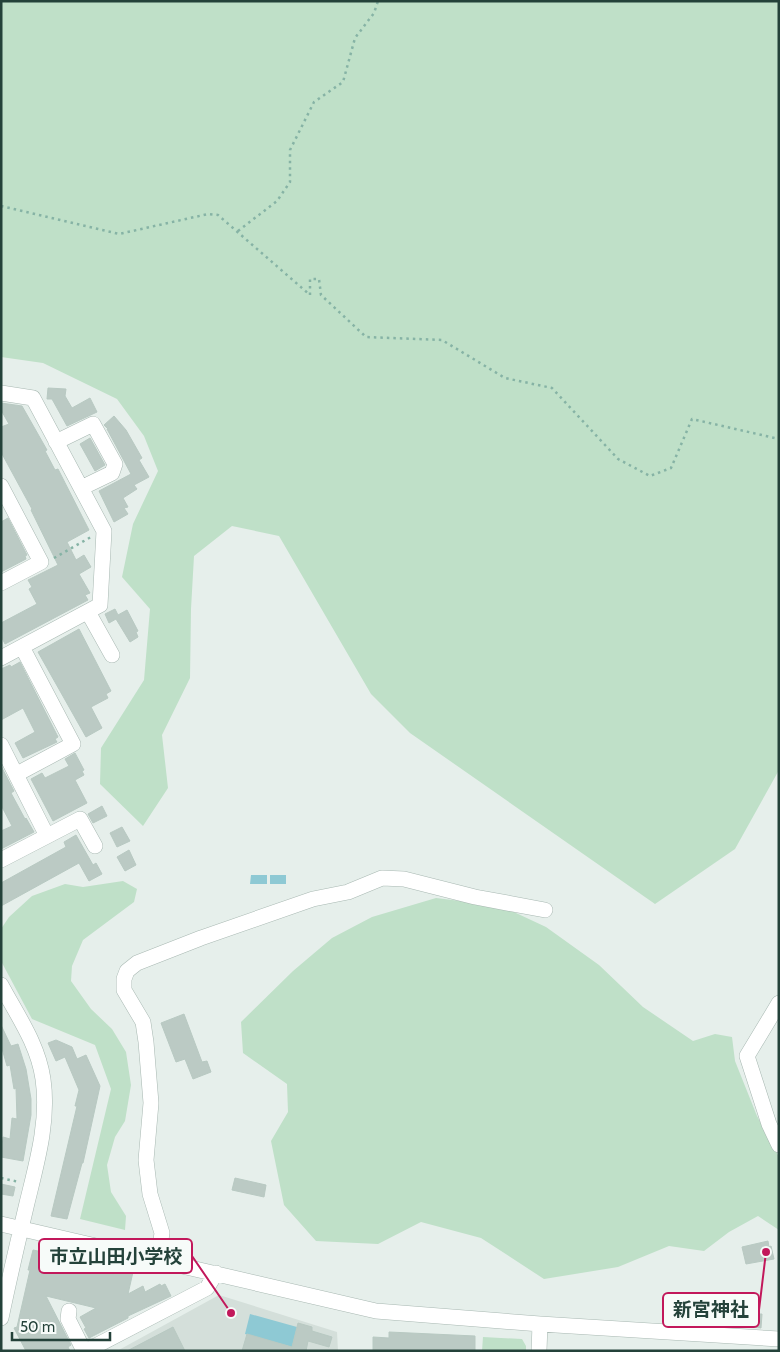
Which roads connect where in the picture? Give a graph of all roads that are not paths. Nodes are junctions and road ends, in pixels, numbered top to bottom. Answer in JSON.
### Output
{"nodes":[{"id":1,"x":1,"y":393,"type":"edge"},
{"id":2,"x":56,"y":442,"type":"junction"},
{"id":3,"x":1,"y":486,"type":"edge"},
{"id":4,"x":81,"y":488,"type":"junction"},
{"id":5,"x":1,"y":583,"type":"edge"},
{"id":6,"x":88,"y":612,"type":"junction"},
{"id":7,"x":22,"y":648,"type":"junction"},
{"id":8,"x":112,"y":656,"type":"dead end"},
{"id":9,"x":1,"y":658,"type":"edge"},
{"id":10,"x":1,"y":745,"type":"edge"},
{"id":11,"x":17,"y":774,"type":"junction"},
{"id":12,"x":47,"y":836,"type":"junction"},
{"id":13,"x":95,"y":846,"type":"dead end"},
{"id":14,"x":1,"y":860,"type":"edge"},
{"id":15,"x":546,"y":910,"type":"dead end"},
{"id":16,"x":1,"y":985,"type":"edge"},
{"id":17,"x":779,"y":1003,"type":"edge"},
{"id":18,"x":8,"y":1011,"type":"edge"},
{"id":19,"x":779,"y":1145,"type":"edge"},
{"id":20,"x":1,"y":1224,"type":"edge"},
{"id":21,"x":21,"y":1228,"type":"junction"},
{"id":22,"x":158,"y":1260,"type":"junction"},
{"id":23,"x":6,"y":1272,"type":"edge"},
{"id":24,"x":216,"y":1273,"type":"junction"},
{"id":25,"x":69,"y":1311,"type":"dead end"},
{"id":26,"x":1,"y":1318,"type":"edge"},
{"id":27,"x":540,"y":1324,"type":"junction"},
{"id":28,"x":779,"y":1339,"type":"edge"},
{"id":29,"x":87,"y":1350,"type":"edge"},
{"id":30,"x":539,"y":1351,"type":"edge"}],
"edges":[{"from":1,"to":2,"type":"street"},
{"from":2,"to":4,"type":"street"},
{"from":2,"to":4,"type":"street"},
{"from":3,"to":5,"type":"street"},
{"from":4,"to":6,"type":"street"},
{"from":6,"to":7,"type":"street"},
{"from":6,"to":8,"type":"street"},
{"from":7,"to":9,"type":"street"},
{"from":7,"to":11,"type":"street"},
{"from":10,"to":11,"type":"street"},
{"from":11,"to":12,"type":"street"},
{"from":12,"to":13,"type":"street"},
{"from":12,"to":14,"type":"street"},
{"from":15,"to":22,"type":"street"},
{"from":16,"to":18,"type":"street"},
{"from":17,"to":19,"type":"street"},
{"from":18,"to":21,"type":"street"},
{"from":20,"to":21,"type":"street"},
{"from":21,"to":22,"type":"street"},
{"from":21,"to":23,"type":"street"},
{"from":22,"to":24,"type":"street"},
{"from":23,"to":26,"type":"street"},
{"from":24,"to":27,"type":"street"},
{"from":24,"to":29,"type":"street"},
{"from":25,"to":29,"type":"street"},
{"from":27,"to":28,"type":"street"},
{"from":27,"to":30,"type":"street"}]}
